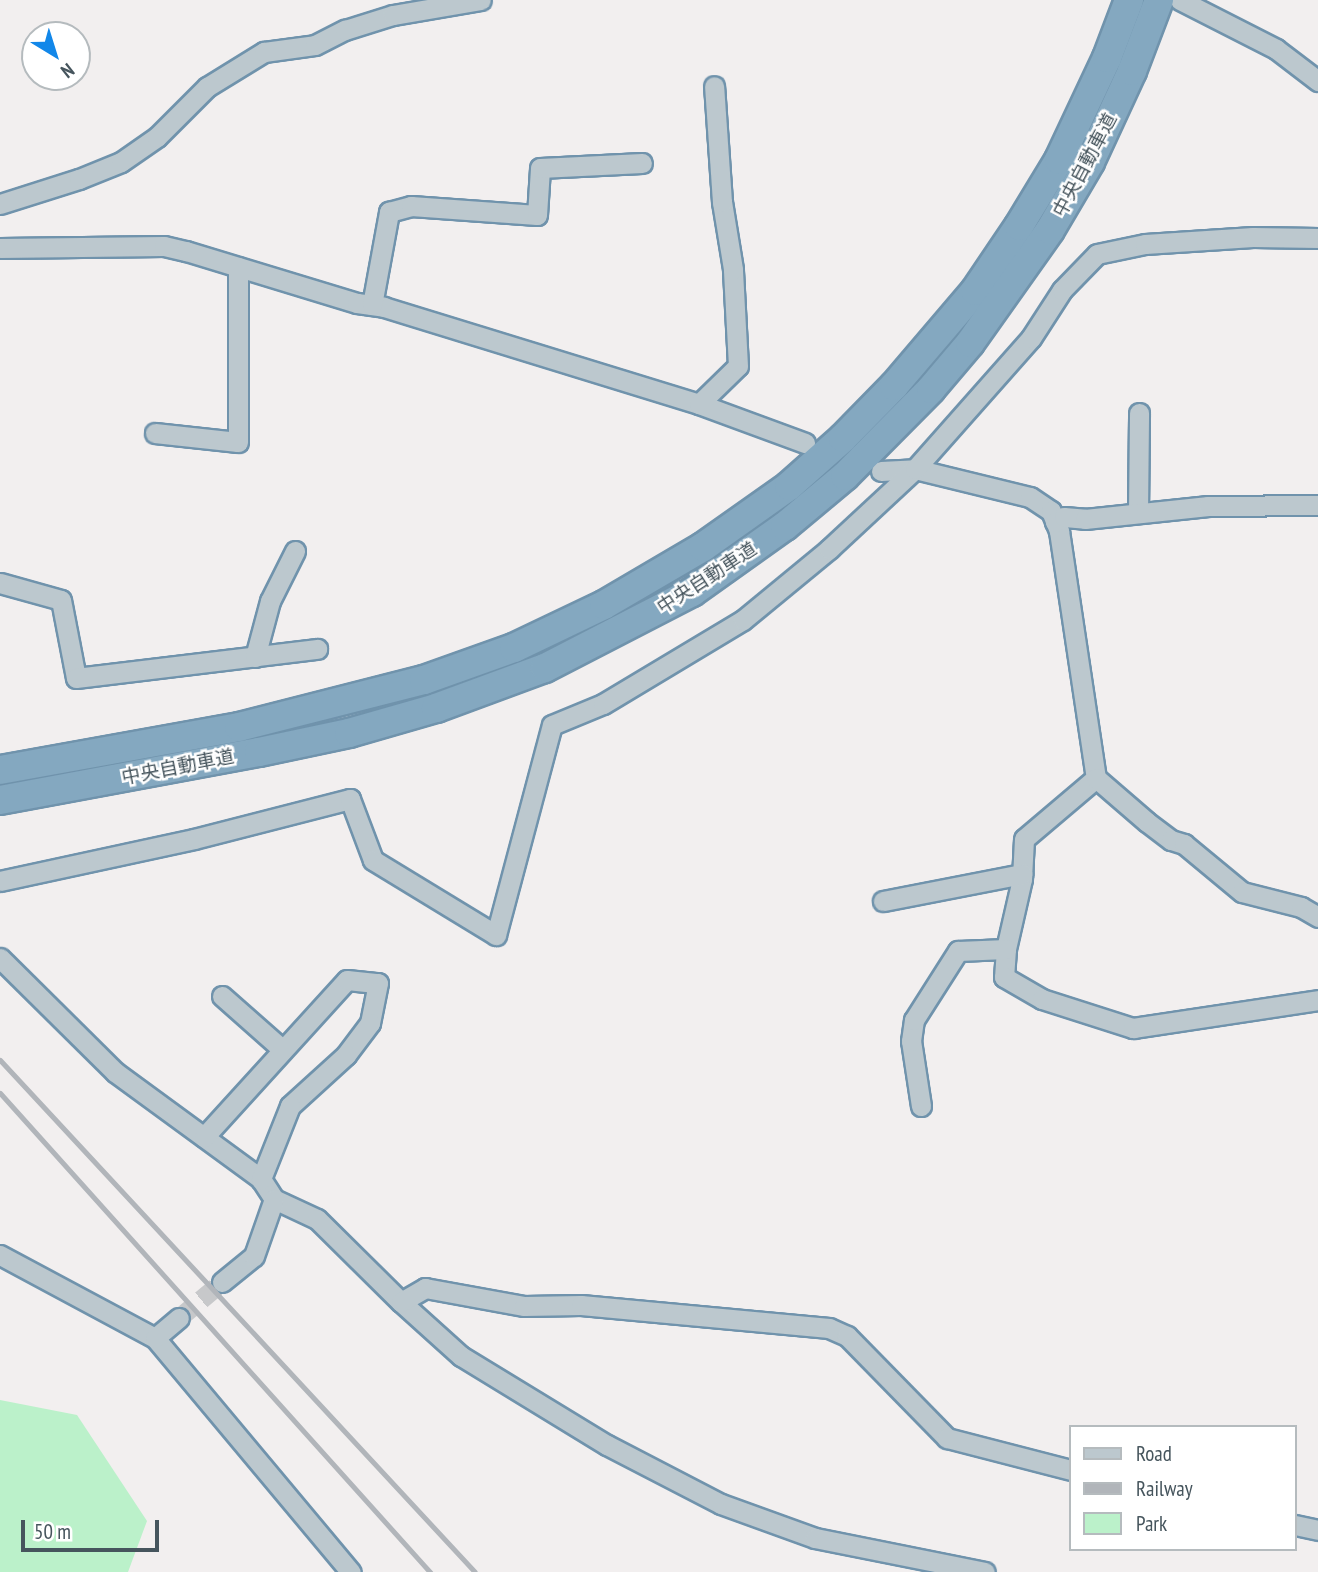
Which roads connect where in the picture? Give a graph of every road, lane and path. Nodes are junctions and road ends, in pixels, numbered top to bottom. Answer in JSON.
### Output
{"nodes":[{"id":1,"x":481,"y":0,"type":"edge"},
{"id":2,"x":1129,"y":0,"type":"edge"},
{"id":3,"x":1159,"y":0,"type":"edge"},
{"id":4,"x":1180,"y":0,"type":"edge"},
{"id":5,"x":1318,"y":81,"type":"edge"},
{"id":6,"x":714,"y":86,"type":"dead end"},
{"id":7,"x":642,"y":163,"type":"dead end"},
{"id":8,"x":0,"y":204,"type":"edge"},
{"id":9,"x":1318,"y":238,"type":"edge"},
{"id":10,"x":0,"y":248,"type":"edge"},
{"id":11,"x":238,"y":267,"type":"junction"},
{"id":12,"x":372,"y":305,"type":"junction"},
{"id":13,"x":699,"y":404,"type":"junction"},
{"id":14,"x":1139,"y":413,"type":"dead end"},
{"id":15,"x":155,"y":433,"type":"dead end"},
{"id":16,"x":805,"y":443,"type":"dead end"},
{"id":17,"x":915,"y":469,"type":"junction"},
{"id":18,"x":881,"y":471,"type":"dead end"},
{"id":19,"x":1318,"y":505,"type":"edge"},
{"id":20,"x":1138,"y":513,"type":"junction"},
{"id":21,"x":1055,"y":522,"type":"junction"},
{"id":22,"x":295,"y":551,"type":"dead end"},
{"id":23,"x":0,"y":583,"type":"edge"},
{"id":24,"x":317,"y":649,"type":"dead end"},
{"id":25,"x":255,"y":657,"type":"junction"},
{"id":26,"x":0,"y":770,"type":"edge"},
{"id":27,"x":1096,"y":778,"type":"junction"},
{"id":28,"x":0,"y":800,"type":"edge"},
{"id":29,"x":1022,"y":874,"type":"junction"},
{"id":30,"x":0,"y":881,"type":"edge"},
{"id":31,"x":883,"y":901,"type":"dead end"},
{"id":32,"x":1318,"y":917,"type":"edge"},
{"id":33,"x":1006,"y":948,"type":"junction"},
{"id":34,"x":0,"y":958,"type":"edge"},
{"id":35,"x":222,"y":996,"type":"dead end"},
{"id":36,"x":1318,"y":1000,"type":"edge"},
{"id":37,"x":283,"y":1050,"type":"junction"},
{"id":38,"x":921,"y":1106,"type":"dead end"},
{"id":39,"x":204,"y":1137,"type":"junction"},
{"id":40,"x":261,"y":1179,"type":"junction"},
{"id":41,"x":274,"y":1199,"type":"junction"},
{"id":42,"x":0,"y":1255,"type":"edge"},
{"id":43,"x":222,"y":1282,"type":"tunnel mouth"},
{"id":44,"x":401,"y":1303,"type":"junction"},
{"id":45,"x":179,"y":1318,"type":"tunnel mouth"},
{"id":46,"x":155,"y":1338,"type":"junction"},
{"id":47,"x":1070,"y":1470,"type":"edge"},
{"id":48,"x":1297,"y":1525,"type":"edge"},
{"id":49,"x":1318,"y":1530,"type":"edge"},
{"id":50,"x":351,"y":1572,"type":"edge"},
{"id":51,"x":985,"y":1572,"type":"edge"}],
"edges":[{"from":1,"to":8,"type":"street"},
{"from":2,"to":26,"type":"highway","name":"中央自動車道"},
{"from":3,"to":28,"type":"highway","name":"中央自動車道"},
{"from":4,"to":5,"type":"street"},
{"from":6,"to":13,"type":"street"},
{"from":7,"to":12,"type":"street"},
{"from":9,"to":17,"type":"street"},
{"from":10,"to":11,"type":"street"},
{"from":11,"to":12,"type":"street"},
{"from":11,"to":15,"type":"street"},
{"from":12,"to":13,"type":"street"},
{"from":13,"to":16,"type":"street"},
{"from":14,"to":20,"type":"street"},
{"from":17,"to":18,"type":"street"},
{"from":17,"to":21,"type":"street"},
{"from":17,"to":30,"type":"street"},
{"from":19,"to":20,"type":"street"},
{"from":20,"to":21,"type":"street"},
{"from":21,"to":27,"type":"street"},
{"from":22,"to":25,"type":"street"},
{"from":23,"to":25,"type":"street"},
{"from":24,"to":25,"type":"street"},
{"from":27,"to":29,"type":"street"},
{"from":27,"to":32,"type":"street"},
{"from":29,"to":31,"type":"street"},
{"from":29,"to":33,"type":"street"},
{"from":33,"to":36,"type":"street"},
{"from":33,"to":38,"type":"street"},
{"from":34,"to":39,"type":"street"},
{"from":35,"to":37,"type":"street"},
{"from":37,"to":39,"type":"street"},
{"from":37,"to":40,"type":"street"},
{"from":39,"to":40,"type":"street"},
{"from":40,"to":41,"type":"street"},
{"from":41,"to":43,"type":"street"},
{"from":41,"to":44,"type":"street"},
{"from":42,"to":46,"type":"street"},
{"from":44,"to":47,"type":"street"},
{"from":44,"to":51,"type":"street"},
{"from":45,"to":46,"type":"street"},
{"from":46,"to":50,"type":"street"},
{"from":48,"to":49,"type":"street"}]}
